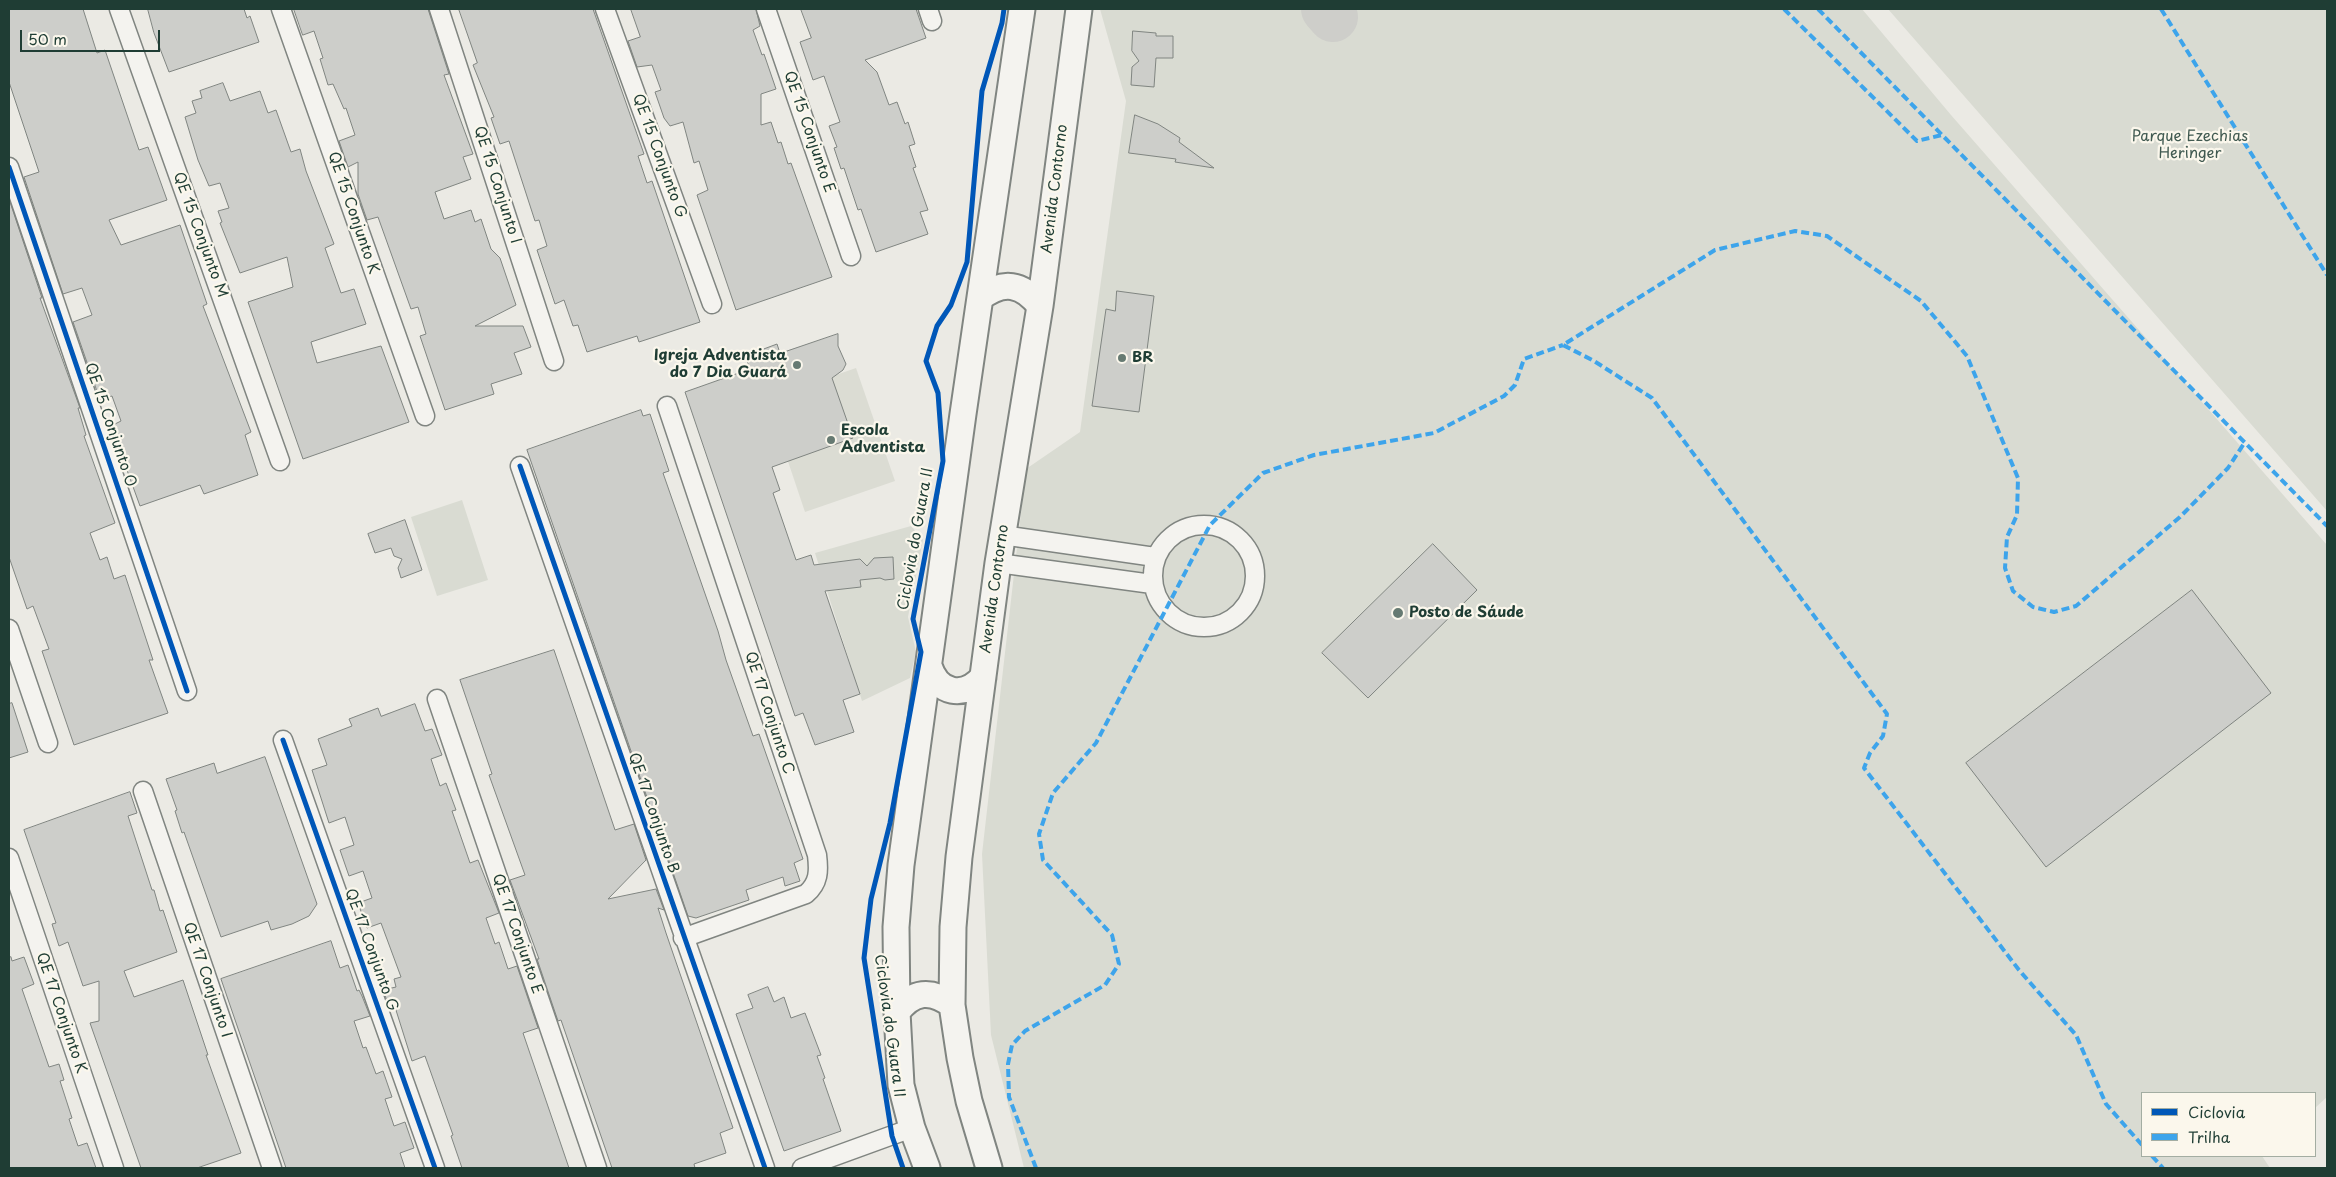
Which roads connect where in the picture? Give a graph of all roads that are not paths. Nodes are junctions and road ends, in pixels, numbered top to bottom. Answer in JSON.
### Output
{"nodes":[{"id":1,"x":120,"y":9,"type":"edge"},
{"id":2,"x":282,"y":9,"type":"edge"},
{"id":3,"x":439,"y":9,"type":"edge"},
{"id":4,"x":605,"y":9,"type":"edge"},
{"id":5,"x":766,"y":9,"type":"edge"},
{"id":6,"x":1022,"y":9,"type":"edge"},
{"id":7,"x":1079,"y":9,"type":"edge"},
{"id":8,"x":9,"y":167,"type":"edge"},
{"id":9,"x":851,"y":256,"type":"dead end"},
{"id":10,"x":980,"y":298,"type":"junction"},
{"id":11,"x":712,"y":304,"type":"dead end"},
{"id":12,"x":1040,"y":306,"type":"junction"},
{"id":13,"x":554,"y":361,"type":"dead end"},
{"id":14,"x":667,"y":406,"type":"dead end"},
{"id":15,"x":426,"y":416,"type":"dead end"},
{"id":16,"x":280,"y":461,"type":"dead end"},
{"id":17,"x":520,"y":466,"type":"dead end"},
{"id":18,"x":1002,"y":535,"type":"junction"},
{"id":19,"x":1155,"y":557,"type":"junction"},
{"id":20,"x":998,"y":564,"type":"junction"},
{"id":21,"x":1152,"y":584,"type":"junction"},
{"id":22,"x":9,"y":629,"type":"edge"},
{"id":23,"x":929,"y":666,"type":"junction"},
{"id":24,"x":983,"y":677,"type":"junction"},
{"id":25,"x":187,"y":691,"type":"dead end"},
{"id":26,"x":437,"y":699,"type":"dead end"},
{"id":27,"x":283,"y":740,"type":"dead end"},
{"id":28,"x":48,"y":743,"type":"dead end"},
{"id":29,"x":143,"y":792,"type":"dead end"},
{"id":30,"x":9,"y":858,"type":"edge"},
{"id":31,"x":683,"y":938,"type":"junction"},
{"id":32,"x":952,"y":1005,"type":"junction"},
{"id":33,"x":896,"y":1012,"type":"junction"},
{"id":34,"x":912,"y":1128,"type":"junction"},
{"id":35,"x":839,"y":1162,"type":"edge"},
{"id":36,"x":114,"y":1168,"type":"edge"},
{"id":37,"x":272,"y":1168,"type":"edge"},
{"id":38,"x":435,"y":1168,"type":"edge"},
{"id":39,"x":597,"y":1168,"type":"edge"},
{"id":40,"x":765,"y":1168,"type":"edge"},
{"id":41,"x":802,"y":1168,"type":"edge"},
{"id":42,"x":927,"y":1168,"type":"edge"},
{"id":43,"x":990,"y":1168,"type":"edge"}],
"edges":[{"from":1,"to":16,"type":"street","name":"QE 15 Conjunto M"},
{"from":2,"to":15,"type":"street","name":"QE 15 Conjunto K"},
{"from":3,"to":13,"type":"street","name":"QE 15 Conjunto I"},
{"from":4,"to":11,"type":"street","name":"QE 15 Conjunto G"},
{"from":5,"to":9,"type":"street","name":"QE 15 Conjunto E"},
{"from":6,"to":10,"type":"main road"},
{"from":7,"to":12,"type":"main road","name":"Avenida Contorno"},
{"from":8,"to":25,"type":"street","name":"QE 15 Conjunto O"},
{"from":10,"to":12,"type":"main road"},
{"from":10,"to":23,"type":"main road"},
{"from":12,"to":18,"type":"main road","name":"Avenida Contorno"},
{"from":14,"to":31,"type":"street","name":"QE 17 Conjunto C"},
{"from":17,"to":31,"type":"street","name":"QE 17 Conjunto B"},
{"from":18,"to":19,"type":"street"},
{"from":18,"to":20,"type":"main road","name":"Avenida Contorno"},
{"from":19,"to":21,"type":"street"},
{"from":19,"to":21,"type":"street"},
{"from":20,"to":21,"type":"street"},
{"from":20,"to":24,"type":"main road","name":"Avenida Contorno"},
{"from":22,"to":28,"type":"street"},
{"from":23,"to":24,"type":"main road"},
{"from":23,"to":33,"type":"main road"},
{"from":24,"to":32,"type":"main road","name":"Avenida Contorno"},
{"from":26,"to":39,"type":"street","name":"QE 17 Conjunto E"},
{"from":27,"to":38,"type":"street","name":"QE 17 Conjunto G"},
{"from":29,"to":37,"type":"street","name":"QE 17 Conjunto I"},
{"from":30,"to":36,"type":"street","name":"QE 17 Conjunto K"},
{"from":31,"to":40,"type":"street","name":"QE 17 Conjunto B"},
{"from":32,"to":33,"type":"main road"},
{"from":32,"to":43,"type":"main road","name":"Avenida Contorno"},
{"from":33,"to":34,"type":"main road"},
{"from":34,"to":35,"type":"street"},
{"from":34,"to":42,"type":"main road"},
{"from":35,"to":41,"type":"street"}]}
